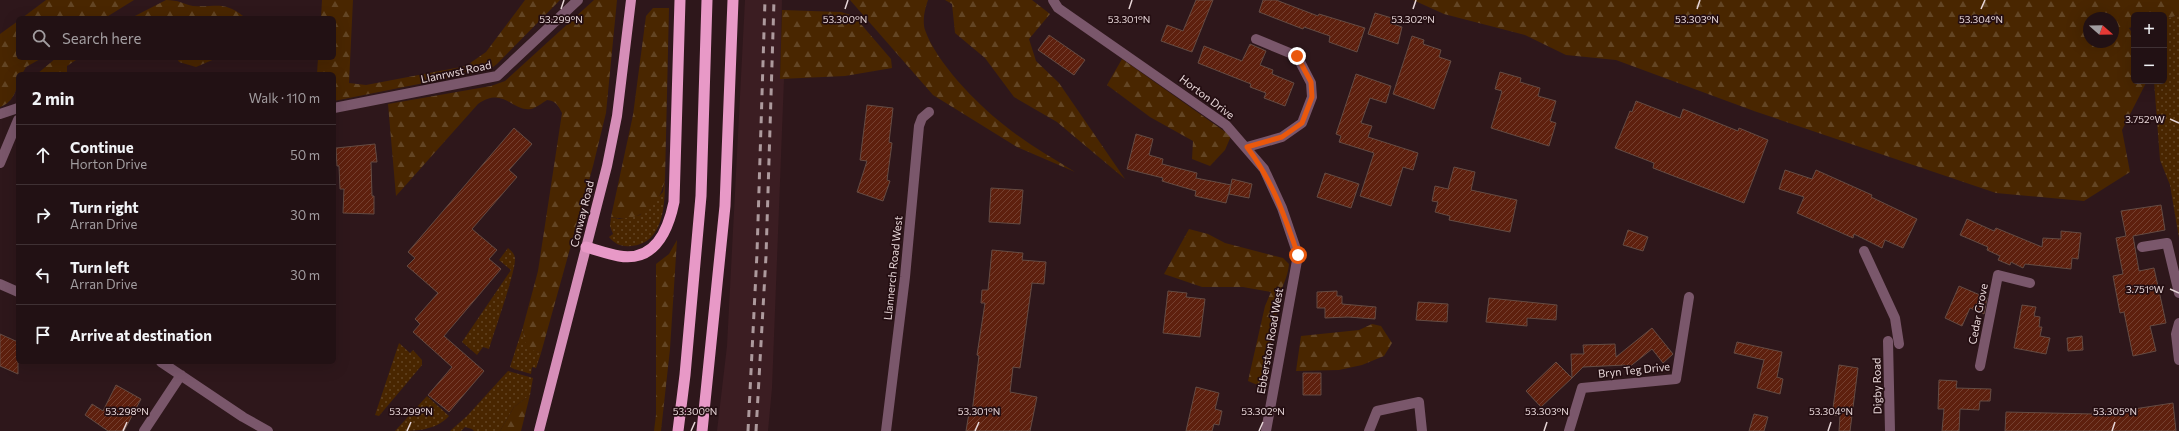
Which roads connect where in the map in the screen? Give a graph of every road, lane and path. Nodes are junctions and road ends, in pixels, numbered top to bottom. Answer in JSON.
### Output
{"nodes":[{"id":1,"x":578,"y":0,"type":"edge"},
{"id":2,"x":631,"y":0,"type":"edge"},
{"id":3,"x":680,"y":0,"type":"edge"},
{"id":4,"x":707,"y":0,"type":"edge"},
{"id":5,"x":733,"y":0,"type":"edge"},
{"id":6,"x":1053,"y":0,"type":"edge"},
{"id":7,"x":1256,"y":39,"type":"dead end"},
{"id":8,"x":336,"y":108,"type":"edge"},
{"id":9,"x":16,"y":109,"type":"edge"},
{"id":10,"x":929,"y":112,"type":"dead end"},
{"id":11,"x":0,"y":114,"type":"edge"},
{"id":12,"x":16,"y":125,"type":"edge"},
{"id":13,"x":1247,"y":147,"type":"junction"},
{"id":14,"x":0,"y":163,"type":"edge"},
{"id":15,"x":586,"y":247,"type":"junction"},
{"id":16,"x":2142,"y":247,"type":"dead end"},
{"id":17,"x":1864,"y":251,"type":"dead end"},
{"id":18,"x":1298,"y":255,"type":"joint"},
{"id":19,"x":2030,"y":283,"type":"dead end"},
{"id":20,"x":0,"y":284,"type":"edge"},
{"id":21,"x":16,"y":291,"type":"edge"},
{"id":22,"x":2179,"y":293,"type":"edge"},
{"id":23,"x":1689,"y":297,"type":"dead end"},
{"id":24,"x":2179,"y":323,"type":"edge"},
{"id":25,"x":1888,"y":341,"type":"dead end"},
{"id":26,"x":1899,"y":344,"type":"dead end"},
{"id":27,"x":2179,"y":360,"type":"edge"},
{"id":28,"x":164,"y":364,"type":"edge"},
{"id":29,"x":1980,"y":366,"type":"dead end"},
{"id":30,"x":181,"y":375,"type":"junction"},
{"id":31,"x":144,"y":431,"type":"edge"},
{"id":32,"x":268,"y":431,"type":"edge"},
{"id":33,"x":539,"y":431,"type":"edge"},
{"id":34,"x":678,"y":431,"type":"edge"},
{"id":35,"x":702,"y":431,"type":"edge"},
{"id":36,"x":886,"y":431,"type":"edge"},
{"id":37,"x":1266,"y":431,"type":"edge"},
{"id":38,"x":1370,"y":431,"type":"edge"},
{"id":39,"x":1422,"y":431,"type":"edge"},
{"id":40,"x":1569,"y":431,"type":"edge"},
{"id":41,"x":1890,"y":431,"type":"edge"}],
"edges":[{"from":1,"to":8,"type":"street","name":"Llanrwst Road"},
{"from":2,"to":15,"type":"main road","name":"Conway Road"},
{"from":3,"to":15,"type":"highway"},
{"from":4,"to":34,"type":"highway"},
{"from":5,"to":35,"type":"highway"},
{"from":6,"to":13,"type":"street","name":"Horton Drive"},
{"from":7,"to":13,"type":"street"},
{"from":9,"to":11,"type":"street"},
{"from":10,"to":36,"type":"street","name":"Llannerch Road West"},
{"from":12,"to":14,"type":"street"},
{"from":13,"to":18,"type":"street","name":"Horton Drive"},
{"from":15,"to":33,"type":"main road","name":"Conway Road"},
{"from":16,"to":22,"type":"street"},
{"from":17,"to":26,"type":"street"},
{"from":18,"to":37,"type":"street","name":"Ebberston Road West"},
{"from":19,"to":29,"type":"street","name":"Cedar Grove"},
{"from":20,"to":21,"type":"street"},
{"from":23,"to":40,"type":"street","name":"Bryn Teg Drive"},
{"from":24,"to":27,"type":"street"},
{"from":25,"to":41,"type":"street","name":"Digby Road"},
{"from":28,"to":30,"type":"street"},
{"from":30,"to":31,"type":"street"},
{"from":30,"to":32,"type":"street"},
{"from":38,"to":39,"type":"street"}]}
